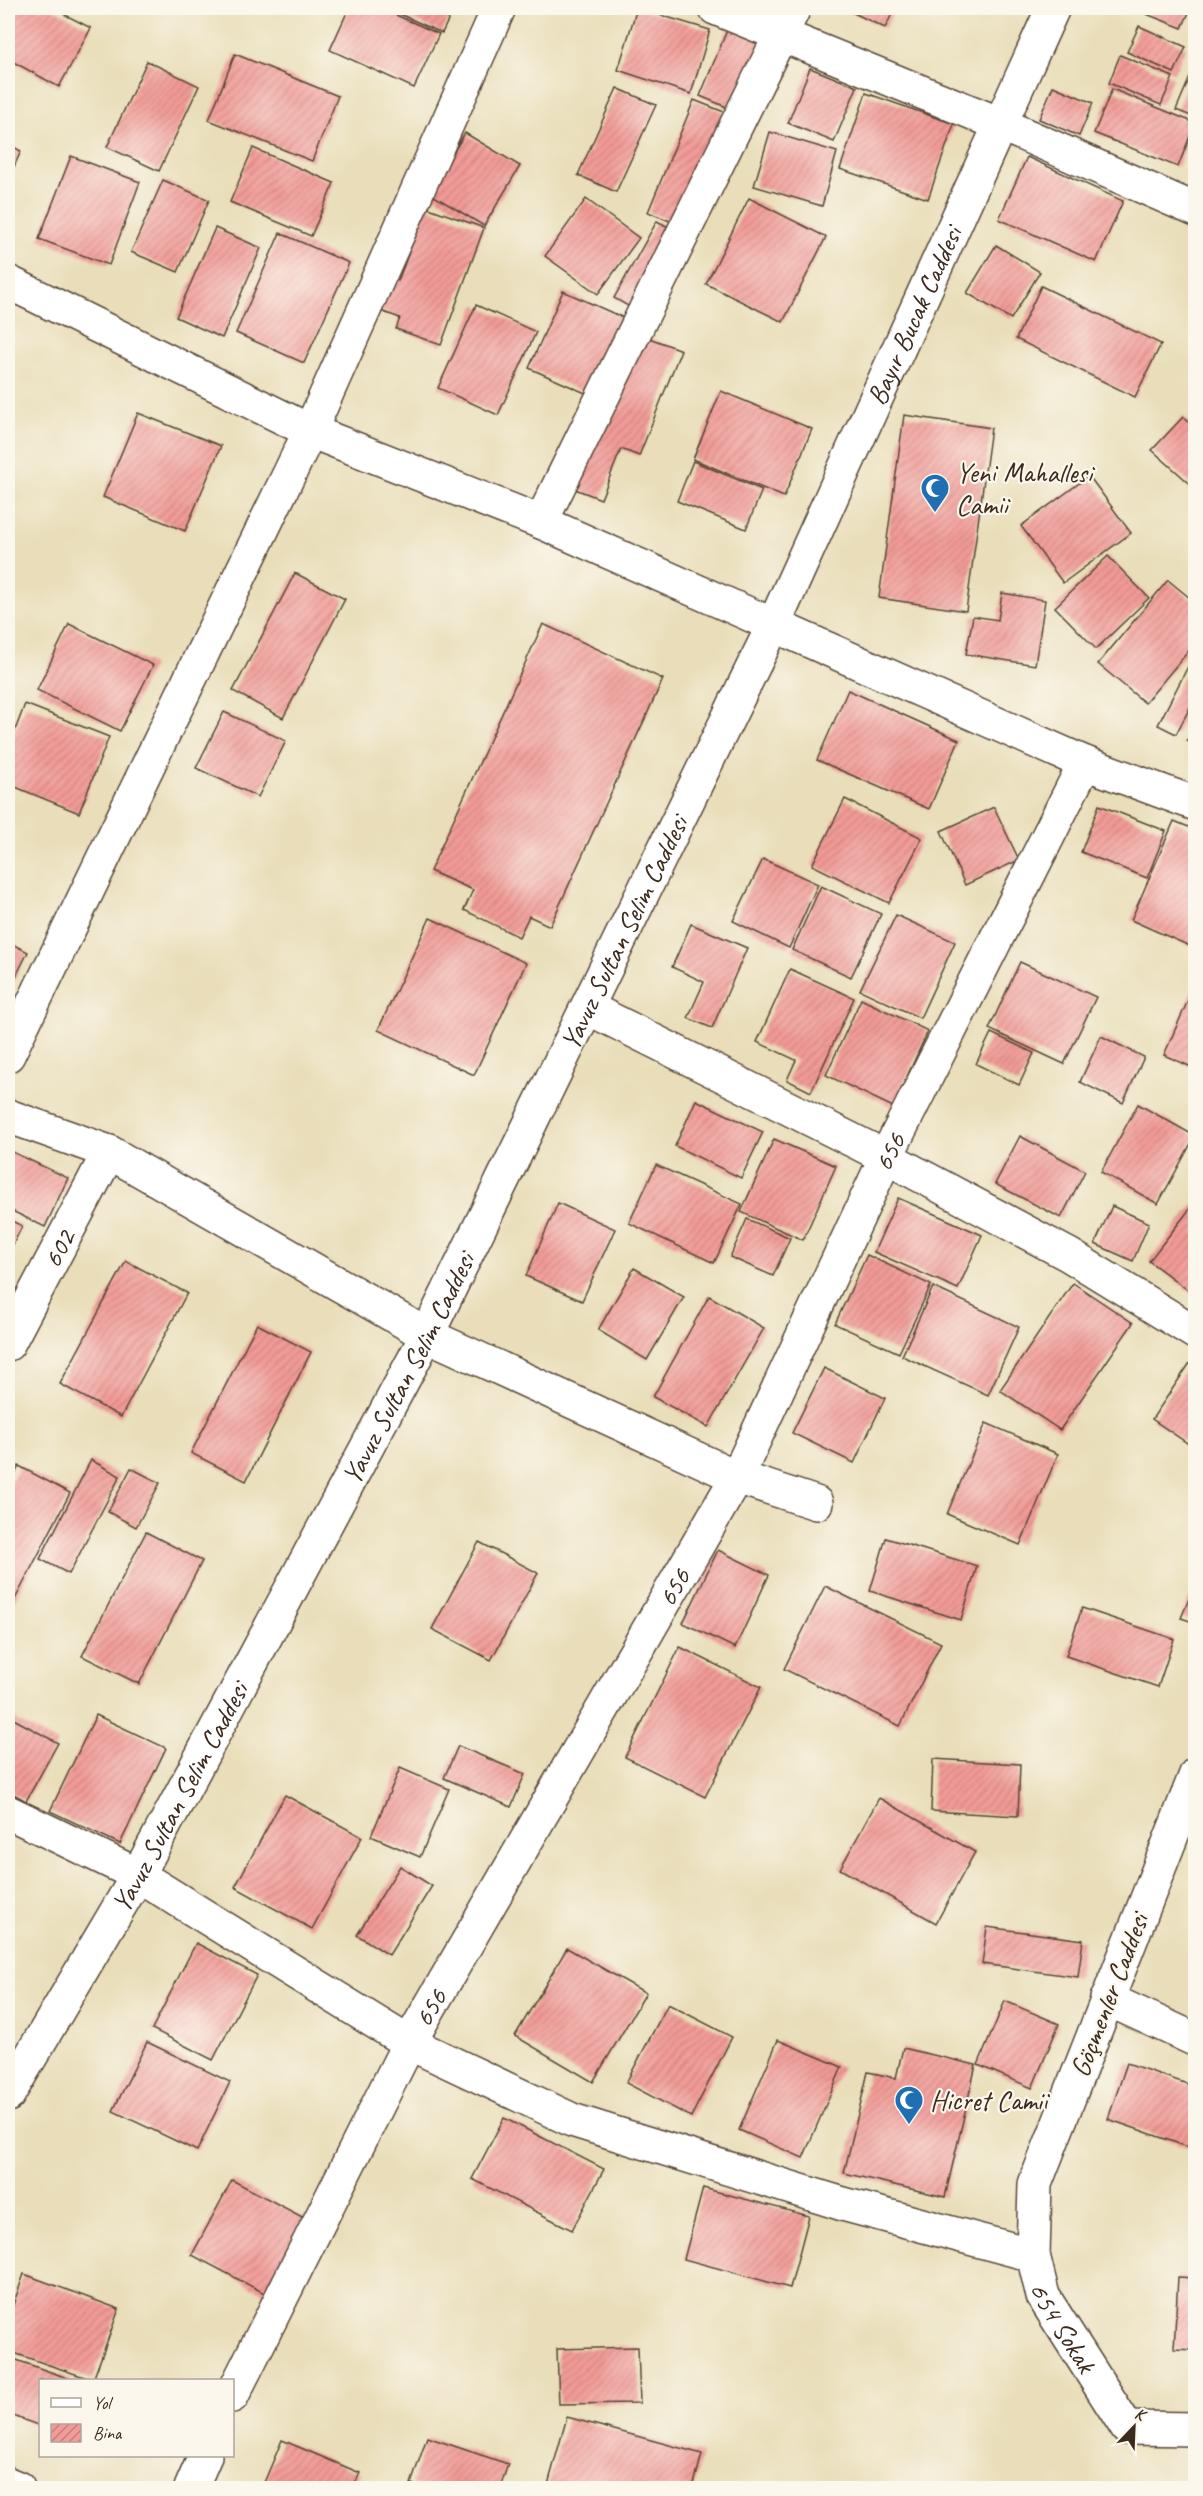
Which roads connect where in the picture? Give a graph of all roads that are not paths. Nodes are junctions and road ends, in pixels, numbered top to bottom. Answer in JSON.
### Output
{"nodes":[{"id":1,"x":499,"y":8,"type":"edge"},
{"id":2,"x":715,"y":8,"type":"edge"},
{"id":3,"x":1053,"y":8,"type":"edge"},
{"id":4,"x":789,"y":20,"type":"edge"},
{"id":5,"x":1000,"y":124,"type":"junction"},
{"id":6,"x":1196,"y":210,"type":"edge"},
{"id":7,"x":8,"y":282,"type":"edge"},
{"id":8,"x":310,"y":431,"type":"junction"},
{"id":9,"x":541,"y":522,"type":"junction"},
{"id":10,"x":774,"y":624,"type":"junction"},
{"id":11,"x":1084,"y":763,"type":"junction"},
{"id":12,"x":1196,"y":804,"type":"edge"},
{"id":13,"x":588,"y":1008,"type":"junction"},
{"id":14,"x":8,"y":1055,"type":"edge"},
{"id":15,"x":8,"y":1116,"type":"edge"},
{"id":16,"x":108,"y":1152,"type":"junction"},
{"id":17,"x":886,"y":1157,"type":"junction"},
{"id":18,"x":1196,"y":1333,"type":"edge"},
{"id":19,"x":427,"y":1335,"type":"junction"},
{"id":20,"x":8,"y":1344,"type":"edge"},
{"id":21,"x":737,"y":1477,"type":"junction"},
{"id":22,"x":816,"y":1503,"type":"dead end"},
{"id":23,"x":1196,"y":1774,"type":"edge"},
{"id":24,"x":8,"y":1812,"type":"edge"},
{"id":25,"x":138,"y":1875,"type":"junction"},
{"id":26,"x":1107,"y":1999,"type":"junction"},
{"id":27,"x":1196,"y":2040,"type":"edge"},
{"id":28,"x":409,"y":2043,"type":"junction"},
{"id":29,"x":8,"y":2096,"type":"edge"},
{"id":30,"x":1033,"y":2255,"type":"junction"},
{"id":31,"x":234,"y":2392,"type":"edge"},
{"id":32,"x":1196,"y":2429,"type":"edge"},
{"id":33,"x":206,"y":2457,"type":"edge"},
{"id":34,"x":8,"y":2484,"type":"edge"},
{"id":35,"x":18,"y":2488,"type":"edge"},
{"id":36,"x":191,"y":2488,"type":"edge"}],
"edges":[{"from":1,"to":8,"type":"street"},
{"from":2,"to":4,"type":"street"},
{"from":3,"to":5,"type":"street","name":"Bayır Bucak Caddesi"},
{"from":4,"to":5,"type":"street"},
{"from":4,"to":9,"type":"street"},
{"from":5,"to":6,"type":"street"},
{"from":5,"to":10,"type":"street","name":"Bayır Bucak Caddesi"},
{"from":7,"to":8,"type":"street"},
{"from":8,"to":9,"type":"street"},
{"from":8,"to":14,"type":"street"},
{"from":9,"to":10,"type":"street"},
{"from":10,"to":11,"type":"street"},
{"from":10,"to":13,"type":"street","name":"Yavuz Sultan Selim Caddesi"},
{"from":11,"to":12,"type":"street"},
{"from":11,"to":17,"type":"street","name":"656"},
{"from":13,"to":17,"type":"street"},
{"from":13,"to":19,"type":"street","name":"Yavuz Sultan Selim Caddesi"},
{"from":15,"to":16,"type":"street"},
{"from":16,"to":19,"type":"street"},
{"from":16,"to":20,"type":"street","name":"602"},
{"from":17,"to":18,"type":"street"},
{"from":17,"to":21,"type":"street","name":"656"},
{"from":19,"to":21,"type":"street"},
{"from":19,"to":25,"type":"street","name":"Yavuz Sultan Selim Caddesi"},
{"from":21,"to":22,"type":"street"},
{"from":21,"to":28,"type":"street","name":"656"},
{"from":23,"to":26,"type":"street","name":"Göçmenler Caddesi"},
{"from":24,"to":25,"type":"street"},
{"from":25,"to":28,"type":"street"},
{"from":25,"to":29,"type":"street","name":"Yavuz Sultan Selim Caddesi"},
{"from":26,"to":27,"type":"street"},
{"from":26,"to":30,"type":"street","name":"Göçmenler Caddesi"},
{"from":28,"to":30,"type":"street"},
{"from":28,"to":31,"type":"street","name":"656"},
{"from":30,"to":32,"type":"street","name":"654 Sokak"},
{"from":33,"to":36,"type":"street"},
{"from":34,"to":35,"type":"street"}]}
